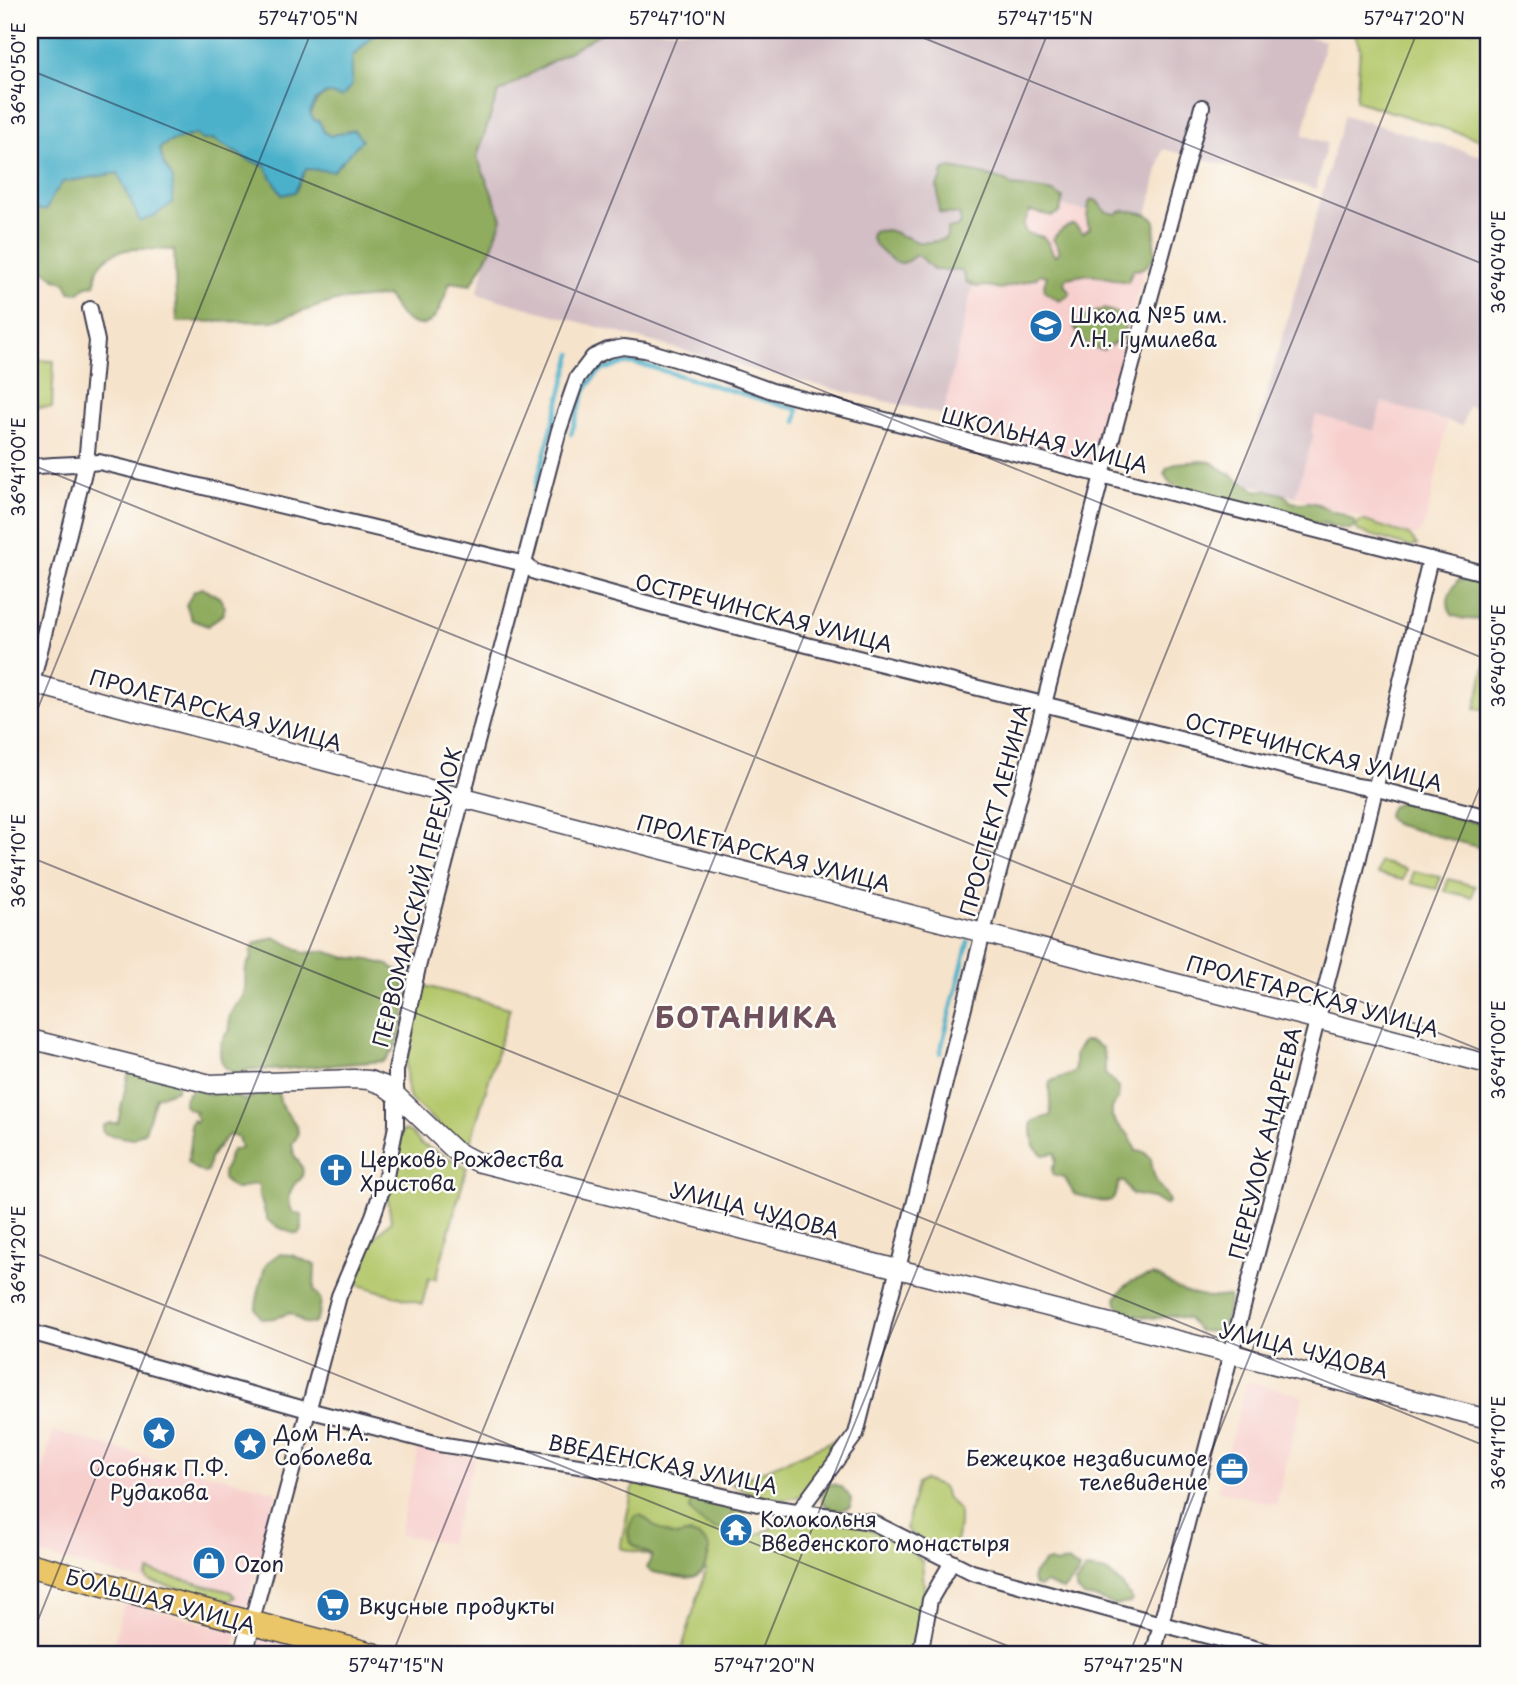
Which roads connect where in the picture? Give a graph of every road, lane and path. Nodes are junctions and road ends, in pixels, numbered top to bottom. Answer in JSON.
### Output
{"nodes":[{"id":1,"x":1202,"y":107,"type":"dead end"},
{"id":2,"x":90,"y":309,"type":"dead end"},
{"id":3,"x":593,"y":357,"type":"joint"},
{"id":4,"x":86,"y":464,"type":"junction"},
{"id":5,"x":30,"y":467,"type":"edge"},
{"id":6,"x":1102,"y":475,"type":"junction"},
{"id":7,"x":1430,"y":559,"type":"junction"},
{"id":8,"x":525,"y":564,"type":"junction"},
{"id":9,"x":1488,"y":574,"type":"edge"},
{"id":10,"x":31,"y":685,"type":"edge"},
{"id":11,"x":1044,"y":704,"type":"junction"},
{"id":12,"x":1377,"y":789,"type":"junction"},
{"id":13,"x":463,"y":798,"type":"junction"},
{"id":14,"x":1488,"y":817,"type":"edge"},
{"id":15,"x":983,"y":932,"type":"junction"},
{"id":16,"x":1317,"y":1019,"type":"junction"},
{"id":17,"x":30,"y":1039,"type":"edge"},
{"id":18,"x":1488,"y":1064,"type":"edge"},
{"id":19,"x":396,"y":1094,"type":"junction"},
{"id":20,"x":898,"y":1268,"type":"junction"},
{"id":21,"x":30,"y":1332,"type":"edge"},
{"id":22,"x":1232,"y":1354,"type":"junction"},
{"id":23,"x":308,"y":1410,"type":"junction"},
{"id":24,"x":1488,"y":1419,"type":"edge"},
{"id":25,"x":799,"y":1511,"type":"junction"},
{"id":26,"x":952,"y":1562,"type":"junction"},
{"id":27,"x":30,"y":1565,"type":"edge"},
{"id":28,"x":251,"y":1624,"type":"junction"},
{"id":29,"x":1161,"y":1624,"type":"junction"},
{"id":30,"x":243,"y":1655,"type":"edge"},
{"id":31,"x":374,"y":1655,"type":"edge"},
{"id":32,"x":920,"y":1655,"type":"edge"},
{"id":33,"x":1153,"y":1655,"type":"edge"},
{"id":34,"x":1281,"y":1655,"type":"edge"}],
"edges":[{"from":1,"to":6,"type":"street","name":"ПРОСПЕКТ ЛЕНИНА"},
{"from":2,"to":4,"type":"street"},
{"from":3,"to":6,"type":"street","name":"ШКОЛЬНАЯ УЛИЦА"},
{"from":3,"to":8,"type":"street","name":"ПЕРВОМАЙСКИЙ ПЕРЕУЛОК"},
{"from":4,"to":5,"type":"street","name":"ОСТРЕЧИНСКАЯ УЛИЦА"},
{"from":4,"to":8,"type":"street","name":"ОСТРЕЧИНСКАЯ УЛИЦА"},
{"from":4,"to":10,"type":"street"},
{"from":6,"to":7,"type":"street","name":"ШКОЛЬНАЯ УЛИЦА"},
{"from":6,"to":11,"type":"street","name":"ПРОСПЕКТ ЛЕНИНА"},
{"from":7,"to":9,"type":"street","name":"ШКОЛЬНАЯ УЛИЦА"},
{"from":7,"to":12,"type":"street","name":"ПЕРЕУЛОК АНДРЕЕВА"},
{"from":8,"to":11,"type":"street","name":"ОСТРЕЧИНСКАЯ УЛИЦА"},
{"from":8,"to":13,"type":"street","name":"ПЕРВОМАЙСКИЙ ПЕРЕУЛОК"},
{"from":10,"to":13,"type":"street","name":"ПРОЛЕТАРСКАЯ УЛИЦА"},
{"from":11,"to":12,"type":"street","name":"ОСТРЕЧИНСКАЯ УЛИЦА"},
{"from":11,"to":15,"type":"street","name":"ПРОСПЕКТ ЛЕНИНА"},
{"from":12,"to":14,"type":"street","name":"ОСТРЕЧИНСКАЯ УЛИЦА"},
{"from":12,"to":16,"type":"street","name":"ПЕРЕУЛОК АНДРЕЕВА"},
{"from":13,"to":15,"type":"street","name":"ПРОЛЕТАРСКАЯ УЛИЦА"},
{"from":13,"to":19,"type":"street","name":"ПЕРВОМАЙСКИЙ ПЕРЕУЛОК"},
{"from":15,"to":16,"type":"street","name":"ПРОЛЕТАРСКАЯ УЛИЦА"},
{"from":15,"to":20,"type":"street","name":"ПРОСПЕКТ ЛЕНИНА"},
{"from":16,"to":18,"type":"street","name":"ПРОЛЕТАРСКАЯ УЛИЦА"},
{"from":16,"to":22,"type":"street","name":"ПЕРЕУЛОК АНДРЕЕВА"},
{"from":17,"to":19,"type":"street","name":"УЛИЦА ЧУДОВА"},
{"from":19,"to":20,"type":"street","name":"УЛИЦА ЧУДОВА"},
{"from":19,"to":23,"type":"street","name":"ПЕРВОМАЙСКИЙ ПЕРЕУЛОК"},
{"from":20,"to":22,"type":"street","name":"УЛИЦА ЧУДОВА"},
{"from":20,"to":25,"type":"street","name":"ПРОСПЕКТ ЛЕНИНА"},
{"from":21,"to":23,"type":"street","name":"ВВЕДЕНСКАЯ УЛИЦА"},
{"from":22,"to":24,"type":"street","name":"УЛИЦА ЧУДОВА"},
{"from":22,"to":29,"type":"street","name":"ПЕРЕУЛОК АНДРЕЕВА"},
{"from":23,"to":25,"type":"street","name":"ВВЕДЕНСКАЯ УЛИЦА"},
{"from":23,"to":28,"type":"street","name":"ПЕРВОМАЙСКИЙ ПЕРЕУЛОК"},
{"from":25,"to":26,"type":"street","name":"ВВЕДЕНСКАЯ УЛИЦА"},
{"from":26,"to":29,"type":"street","name":"ВВЕДЕНСКАЯ УЛИЦА"},
{"from":26,"to":32,"type":"street"},
{"from":27,"to":28,"type":"main road","name":"БОЛЬШАЯ УЛИЦА"},
{"from":28,"to":30,"type":"street","name":"ПЕРВОМАЙСКИЙ ПЕРЕУЛОК"},
{"from":28,"to":31,"type":"main road","name":"БОЛЬШАЯ УЛИЦА"},
{"from":29,"to":33,"type":"street","name":"ПЕРЕУЛОК АНДРЕЕВА"},
{"from":29,"to":34,"type":"street","name":"ВВЕДЕНСКАЯ УЛИЦА"}]}
